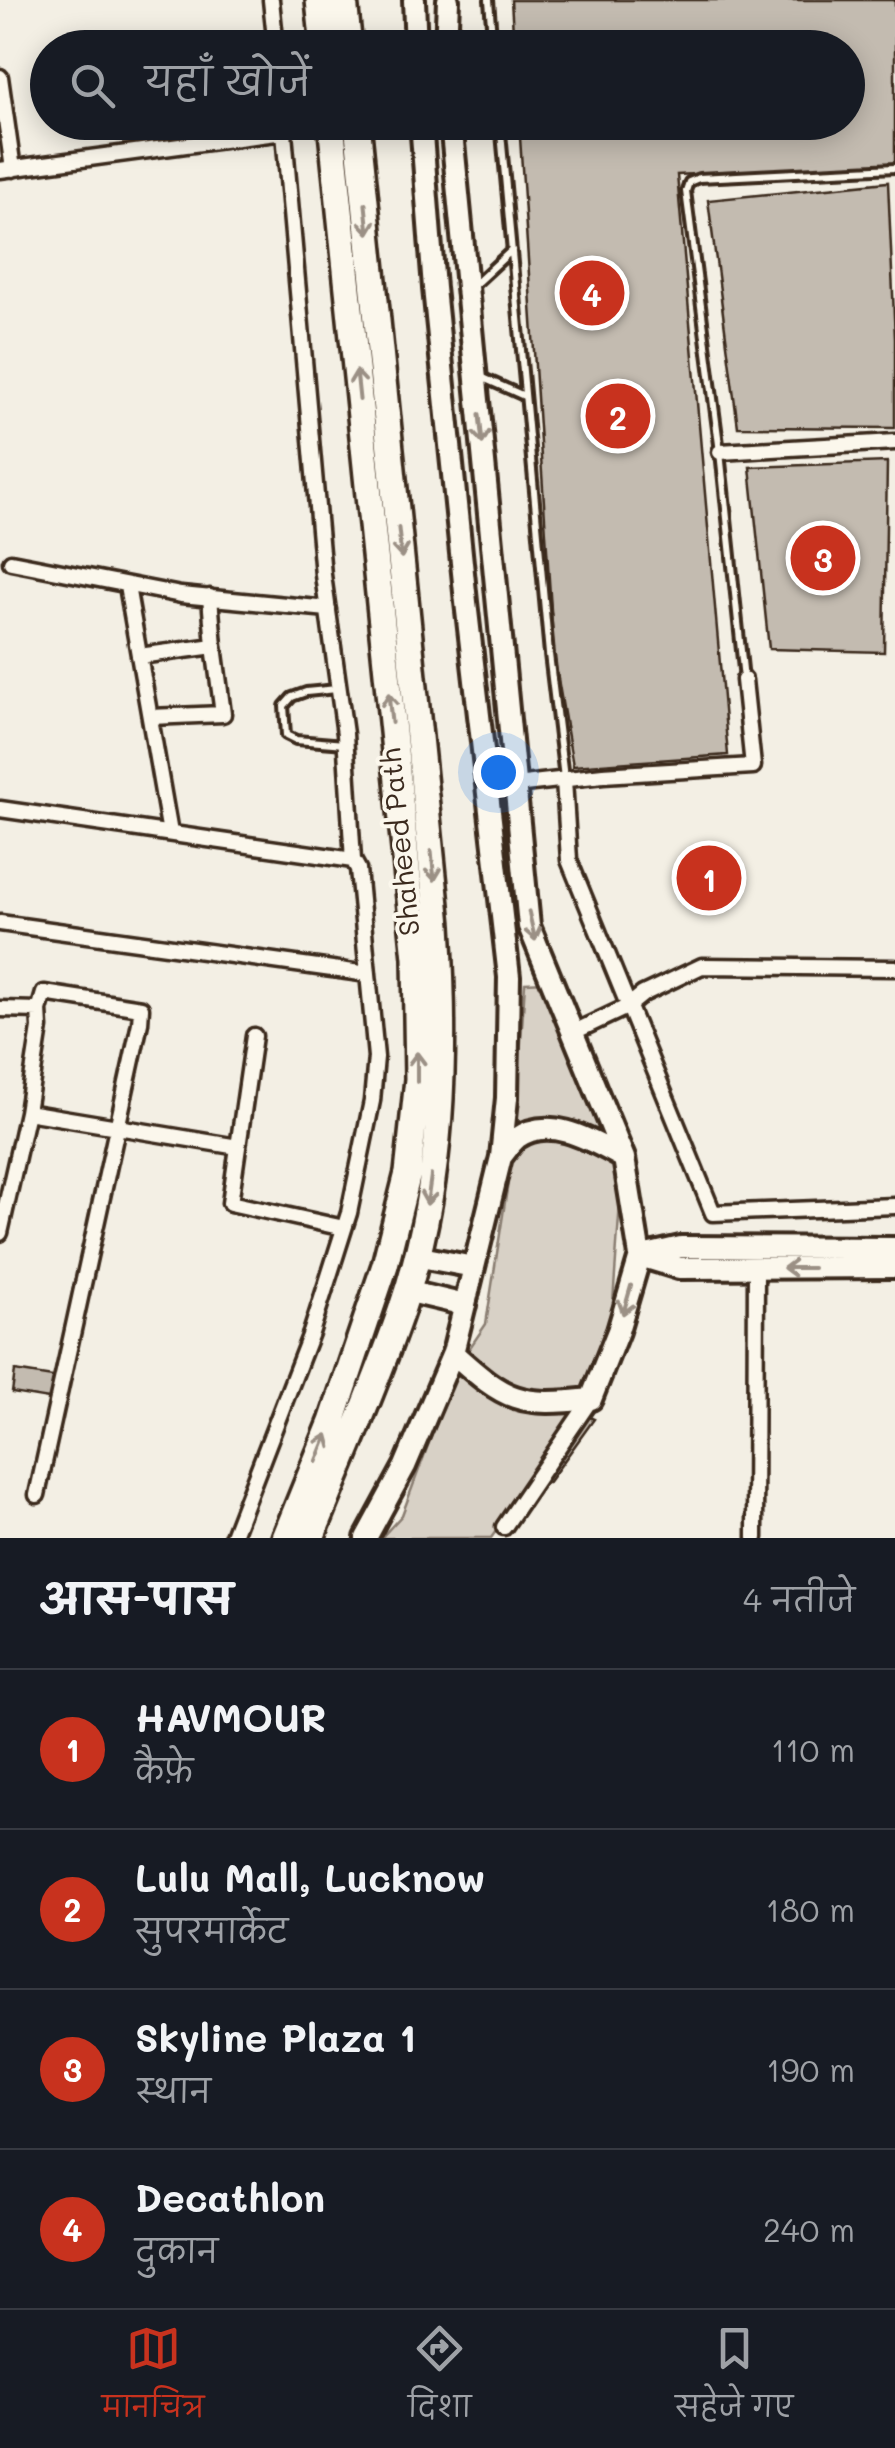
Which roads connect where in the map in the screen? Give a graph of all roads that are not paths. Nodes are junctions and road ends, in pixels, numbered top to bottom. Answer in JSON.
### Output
{"nodes":[{"id":1,"x":272,"y":0,"type":"edge"},
{"id":2,"x":319,"y":0,"type":"edge"},
{"id":3,"x":344,"y":0,"type":"edge"},
{"id":4,"x":414,"y":0,"type":"edge"},
{"id":5,"x":448,"y":0,"type":"edge"},
{"id":6,"x":489,"y":0,"type":"edge"},
{"id":7,"x":274,"y":30,"type":"edge"},
{"id":8,"x":322,"y":30,"type":"edge"},
{"id":9,"x":347,"y":30,"type":"edge"},
{"id":10,"x":415,"y":30,"type":"edge"},
{"id":11,"x":447,"y":30,"type":"edge"},
{"id":12,"x":492,"y":30,"type":"edge"},
{"id":13,"x":0,"y":77,"type":"edge"},
{"id":14,"x":222,"y":140,"type":"edge"},
{"id":15,"x":285,"y":140,"type":"edge"},
{"id":16,"x":333,"y":140,"type":"edge"},
{"id":17,"x":359,"y":140,"type":"edge"},
{"id":18,"x":423,"y":140,"type":"edge"},
{"id":19,"x":453,"y":140,"type":"edge"},
{"id":20,"x":502,"y":140,"type":"edge"},
{"id":21,"x":212,"y":142,"type":"joint"},
{"id":22,"x":895,"y":168,"type":"edge"},
{"id":23,"x":6,"y":170,"type":"edge"},
{"id":24,"x":512,"y":250,"type":"junction"},
{"id":25,"x":468,"y":292,"type":"junction"},
{"id":26,"x":476,"y":374,"type":"junction"},
{"id":27,"x":525,"y":396,"type":"junction"},
{"id":28,"x":895,"y":442,"type":"edge"},
{"id":29,"x":720,"y":452,"type":"junction"},
{"id":30,"x":11,"y":562,"type":"dead end"},
{"id":31,"x":127,"y":586,"type":"junction"},
{"id":32,"x":210,"y":597,"type":"junction"},
{"id":33,"x":328,"y":609,"type":"junction"},
{"id":34,"x":214,"y":646,"type":"junction"},
{"id":35,"x":140,"y":656,"type":"junction"},
{"id":36,"x":744,"y":680,"type":"joint"},
{"id":37,"x":339,"y":689,"type":"junction"},
{"id":38,"x":150,"y":717,"type":"junction"},
{"id":39,"x":346,"y":744,"type":"junction"},
{"id":40,"x":564,"y":780,"type":"junction"},
{"id":41,"x":516,"y":785,"type":"junction"},
{"id":42,"x":0,"y":809,"type":"edge"},
{"id":43,"x":170,"y":833,"type":"junction"},
{"id":44,"x":354,"y":860,"type":"junction"},
{"id":45,"x":0,"y":922,"type":"edge"},
{"id":46,"x":895,"y":968,"type":"edge"},
{"id":47,"x":368,"y":974,"type":"junction"},
{"id":48,"x":627,"y":1007,"type":"junction"},
{"id":49,"x":0,"y":1009,"type":"edge"},
{"id":50,"x":38,"y":1010,"type":"junction"},
{"id":51,"x":574,"y":1032,"type":"junction"},
{"id":52,"x":254,"y":1036,"type":"dead end"},
{"id":53,"x":26,"y":1112,"type":"junction"},
{"id":54,"x":118,"y":1125,"type":"junction"},
{"id":55,"x":238,"y":1147,"type":"junction"},
{"id":56,"x":501,"y":1157,"type":"junction"},
{"id":57,"x":624,"y":1158,"type":"junction"},
{"id":58,"x":895,"y":1206,"type":"edge"},
{"id":59,"x":344,"y":1228,"type":"junction"},
{"id":60,"x":0,"y":1233,"type":"edge"},
{"id":61,"x":895,"y":1248,"type":"edge"},
{"id":62,"x":415,"y":1256,"type":"junction"},
{"id":63,"x":640,"y":1256,"type":"junction"},
{"id":64,"x":474,"y":1267,"type":"junction"},
{"id":65,"x":895,"y":1267,"type":"edge"},
{"id":66,"x":756,"y":1268,"type":"junction"},
{"id":67,"x":406,"y":1291,"type":"junction"},
{"id":68,"x":465,"y":1306,"type":"junction"},
{"id":69,"x":453,"y":1354,"type":"junction"},
{"id":70,"x":591,"y":1399,"type":"junction"},
{"id":71,"x":37,"y":1495,"type":"dead end"},
{"id":72,"x":504,"y":1527,"type":"dead end"},
{"id":73,"x":232,"y":1538,"type":"edge"},
{"id":74,"x":285,"y":1538,"type":"edge"},
{"id":75,"x":311,"y":1538,"type":"edge"},
{"id":76,"x":366,"y":1538,"type":"edge"},
{"id":77,"x":755,"y":1538,"type":"edge"}],
"edges":[{"from":1,"to":7,"type":"street"},
{"from":2,"to":8,"type":"highway"},
{"from":3,"to":9,"type":"highway"},
{"from":4,"to":10,"type":"street"},
{"from":5,"to":11,"type":"street"},
{"from":6,"to":12,"type":"lane"},
{"from":13,"to":23,"type":"street"},
{"from":14,"to":21,"type":"street"},
{"from":15,"to":33,"type":"street"},
{"from":74,"to":16,"type":"highway","name":"Shaheed Path","one_way":true},
{"from":17,"to":62,"type":"highway","name":"Shaheed Path","one_way":true},
{"from":18,"to":56,"type":"street"},
{"from":19,"to":25,"type":"street"},
{"from":20,"to":24,"type":"lane"},
{"from":21,"to":23,"type":"street"},
{"from":22,"to":29,"type":"lane"},
{"from":24,"to":25,"type":"lane"},
{"from":24,"to":27,"type":"lane"},
{"from":25,"to":26,"type":"street"},
{"from":26,"to":27,"type":"lane"},
{"from":26,"to":41,"type":"street","one_way":true},
{"from":27,"to":40,"type":"lane"},
{"from":28,"to":29,"type":"street"},
{"from":29,"to":36,"type":"lane"},
{"from":30,"to":31,"type":"street"},
{"from":31,"to":32,"type":"street"},
{"from":31,"to":35,"type":"street"},
{"from":32,"to":33,"type":"street"},
{"from":32,"to":34,"type":"street"},
{"from":33,"to":37,"type":"street"},
{"from":34,"to":35,"type":"street"},
{"from":34,"to":38,"type":"street"},
{"from":35,"to":38,"type":"street"},
{"from":36,"to":40,"type":"street"},
{"from":37,"to":39,"type":"street"},
{"from":37,"to":39,"type":"lane"},
{"from":38,"to":43,"type":"street"},
{"from":39,"to":44,"type":"street"},
{"from":40,"to":41,"type":"street"},
{"from":40,"to":48,"type":"street"},
{"from":41,"to":51,"type":"street","one_way":true},
{"from":42,"to":43,"type":"street"},
{"from":43,"to":44,"type":"street"},
{"from":44,"to":47,"type":"street"},
{"from":45,"to":47,"type":"street"},
{"from":46,"to":48,"type":"street"},
{"from":47,"to":59,"type":"street"},
{"from":48,"to":51,"type":"street"},
{"from":48,"to":58,"type":"street"},
{"from":49,"to":50,"type":"street"},
{"from":50,"to":53,"type":"street"},
{"from":50,"to":54,"type":"street"},
{"from":51,"to":57,"type":"street"},
{"from":52,"to":55,"type":"street"},
{"from":53,"to":54,"type":"street"},
{"from":53,"to":60,"type":"street"},
{"from":54,"to":55,"type":"street"},
{"from":54,"to":71,"type":"street"},
{"from":55,"to":59,"type":"street"},
{"from":56,"to":57,"type":"street"},
{"from":56,"to":64,"type":"street"},
{"from":57,"to":63,"type":"street"},
{"from":59,"to":73,"type":"street"},
{"from":61,"to":63,"type":"street"},
{"from":62,"to":64,"type":"street"},
{"from":62,"to":67,"type":"highway","name":"Shaheed Path"},
{"from":63,"to":66,"type":"street"},
{"from":63,"to":70,"type":"street","one_way":true},
{"from":64,"to":68,"type":"street"},
{"from":65,"to":66,"type":"street","one_way":true},
{"from":66,"to":77,"type":"street"},
{"from":67,"to":68,"type":"street"},
{"from":67,"to":75,"type":"highway","name":"Shaheed Path"},
{"from":68,"to":69,"type":"street"},
{"from":69,"to":70,"type":"street"},
{"from":69,"to":76,"type":"street"},
{"from":70,"to":72,"type":"street"}]}
